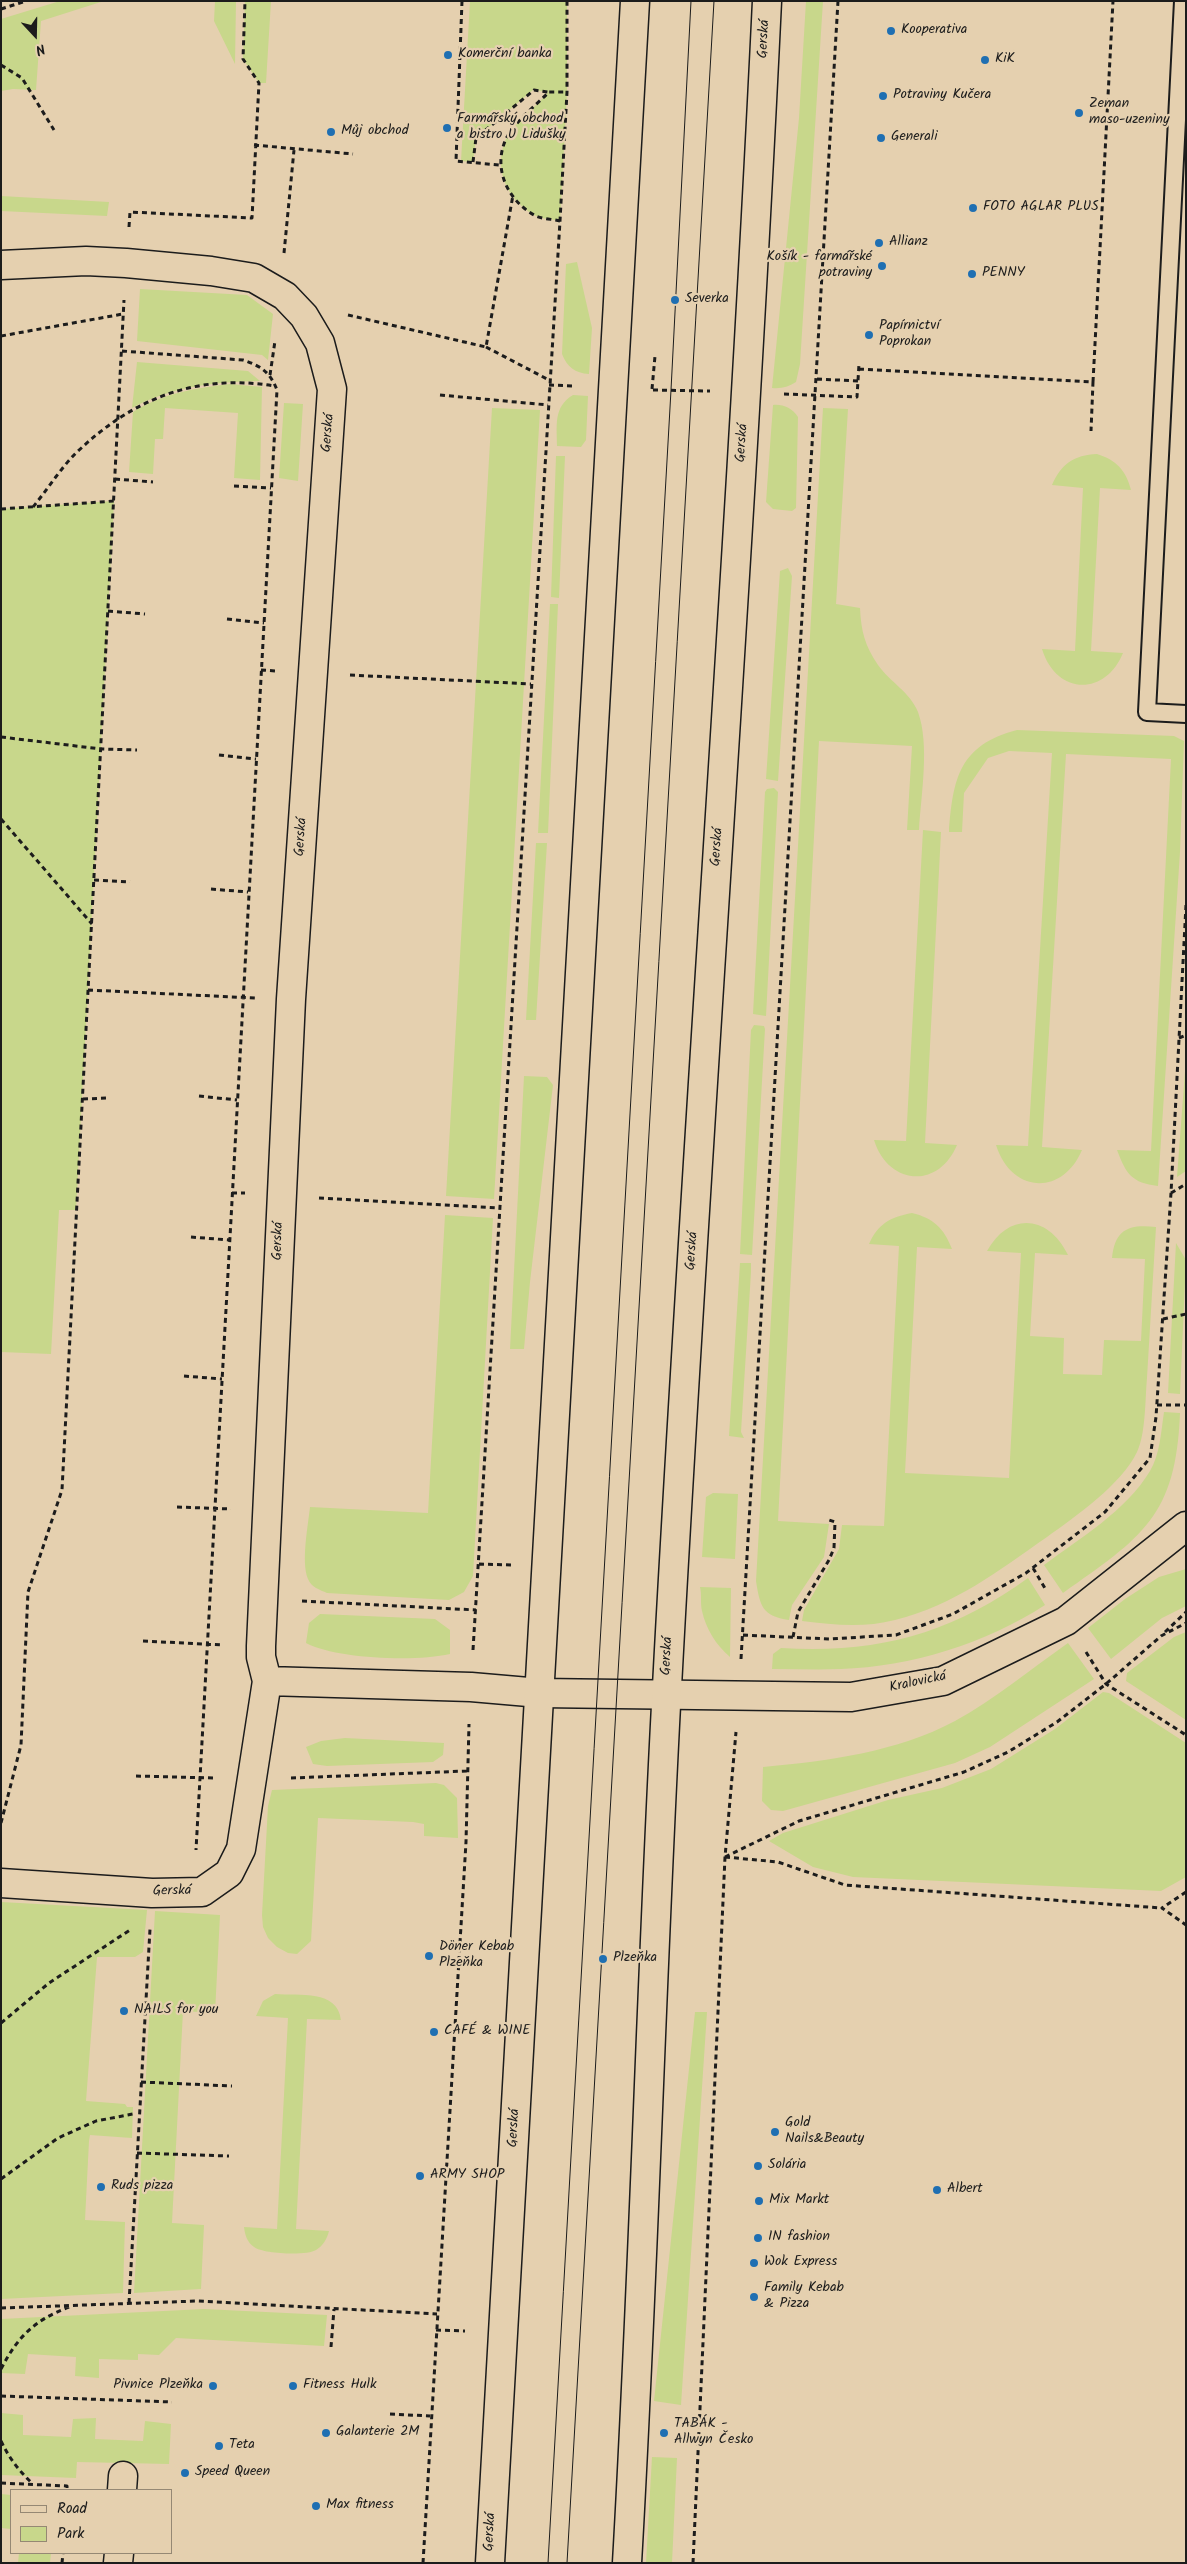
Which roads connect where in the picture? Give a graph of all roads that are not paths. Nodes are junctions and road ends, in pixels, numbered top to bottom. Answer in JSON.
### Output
{"nodes":[{"id":1,"x":635,"y":1,"type":"edge"},
{"id":2,"x":767,"y":1,"type":"edge"},
{"id":3,"x":1183,"y":1,"type":"edge"},
{"id":4,"x":1,"y":265,"type":"edge"},
{"id":5,"x":1186,"y":714,"type":"edge"},
{"id":6,"x":1186,"y":1526,"type":"edge"},
{"id":7,"x":267,"y":1680,"type":"junction"},
{"id":8,"x":540,"y":1693,"type":"junction"},
{"id":9,"x":666,"y":1693,"type":"junction"},
{"id":10,"x":1,"y":1883,"type":"edge"},
{"id":11,"x":490,"y":2563,"type":"edge"},
{"id":12,"x":628,"y":2563,"type":"edge"}],
"edges":[{"from":1,"to":8,"type":"street","name":"Gerská"},
{"from":2,"to":9,"type":"street","name":"Gerská"},
{"from":3,"to":5,"type":"lane"},
{"from":4,"to":7,"type":"street","name":"Gerská"},
{"from":6,"to":9,"type":"street","name":"Kralovická"},
{"from":7,"to":8,"type":"street","name":"Gerská"},
{"from":7,"to":10,"type":"street","name":"Gerská"},
{"from":8,"to":9,"type":"street","name":"Gerská"},
{"from":8,"to":11,"type":"street","name":"Gerská"},
{"from":9,"to":12,"type":"street","name":"Gerská"}]}
